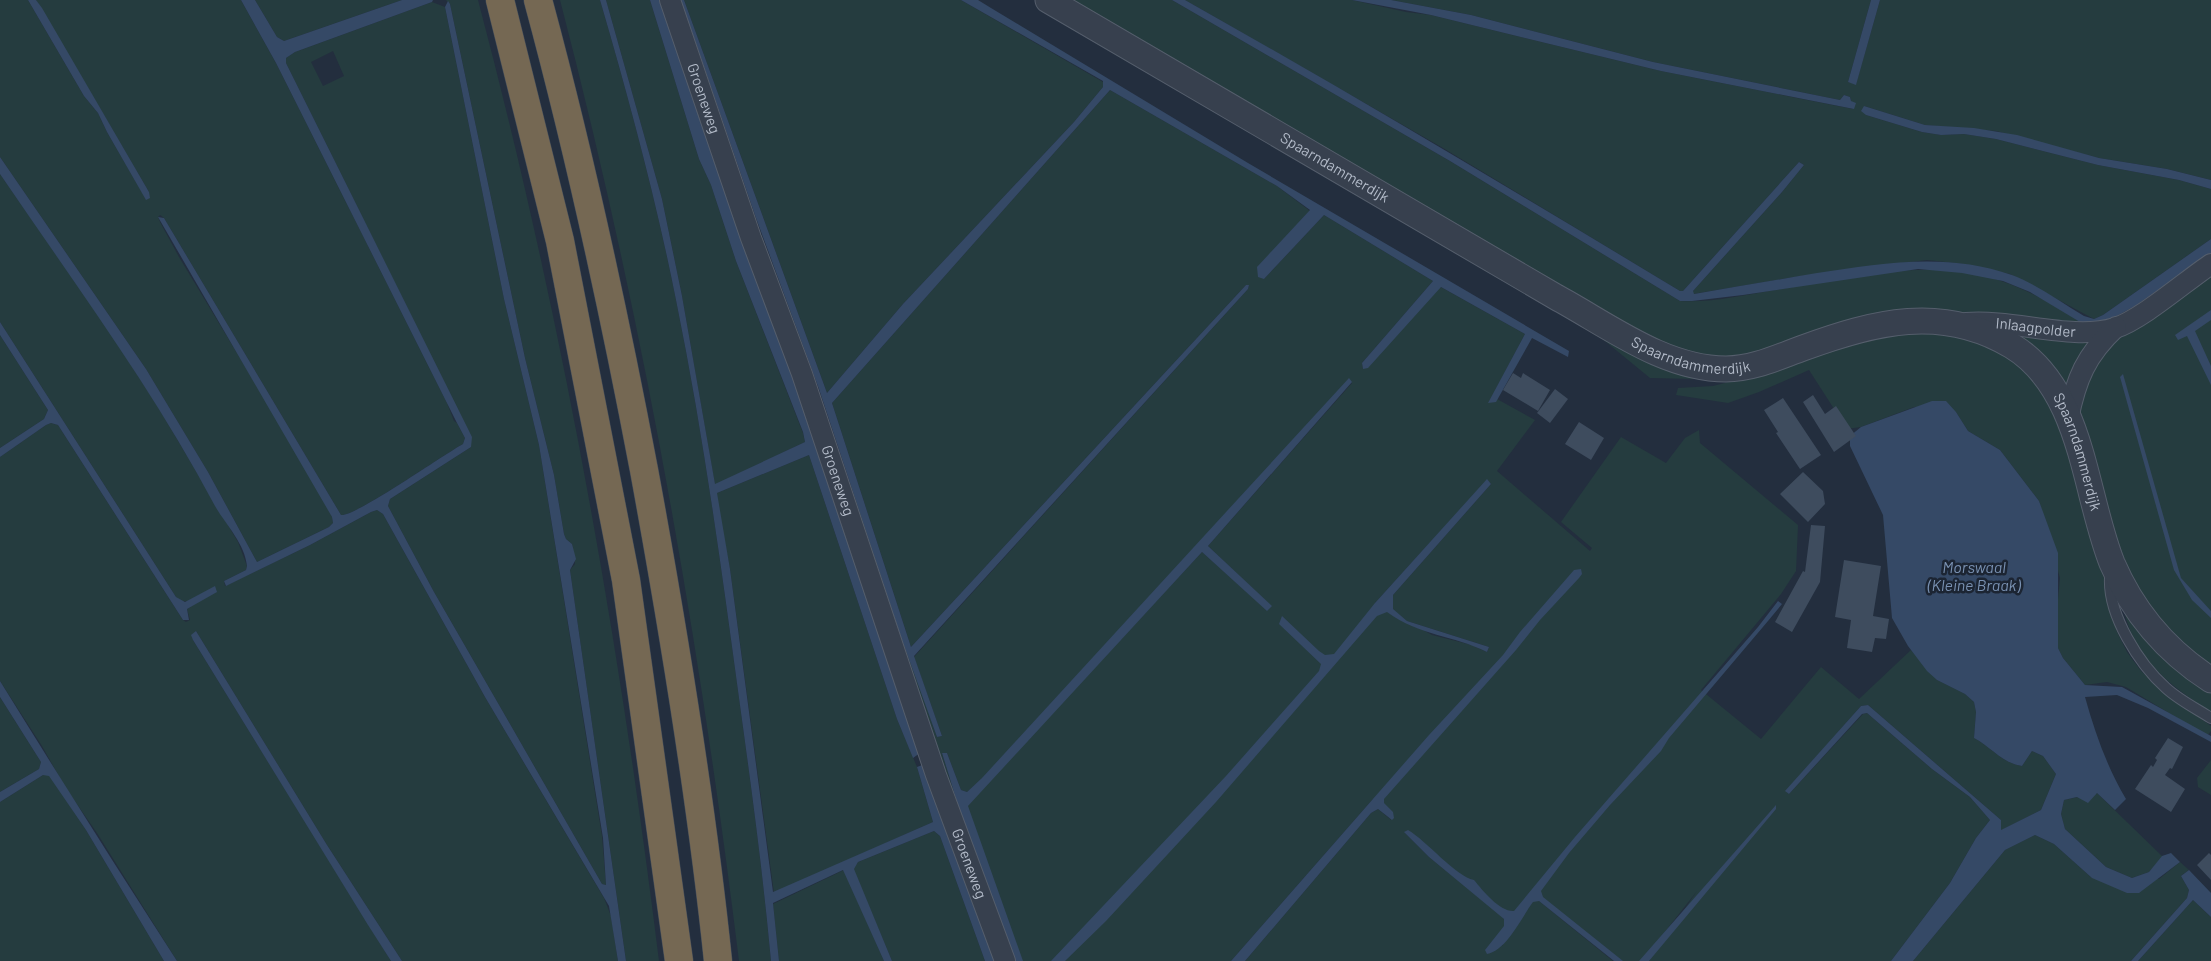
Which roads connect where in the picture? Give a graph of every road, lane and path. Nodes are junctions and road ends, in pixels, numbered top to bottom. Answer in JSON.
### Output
{"nodes":[{"id":1,"x":500,"y":0,"type":"edge"},
{"id":2,"x":538,"y":0,"type":"edge"},
{"id":3,"x":670,"y":0,"type":"edge"},
{"id":4,"x":1048,"y":0,"type":"edge"},
{"id":5,"x":2211,"y":264,"type":"edge"},
{"id":6,"x":1956,"y":324,"type":"junction"},
{"id":7,"x":2116,"y":327,"type":"junction"},
{"id":8,"x":2068,"y":419,"type":"junction"},
{"id":9,"x":2113,"y":565,"type":"junction"},
{"id":10,"x":2211,"y":680,"type":"edge"},
{"id":11,"x":2211,"y":718,"type":"edge"},
{"id":12,"x":679,"y":961,"type":"edge"},
{"id":13,"x":718,"y":961,"type":"edge"},
{"id":14,"x":1005,"y":961,"type":"edge"}],
"edges":[{"from":1,"to":12,"type":"highway"},
{"from":2,"to":13,"type":"highway"},
{"from":3,"to":14,"type":"street","name":"Groeneweg"},
{"from":4,"to":6,"type":"street","name":"Spaarndammerdijk"},
{"from":5,"to":7,"type":"street","name":"Inlaagpolder"},
{"from":6,"to":7,"type":"street","name":"Inlaagpolder"},
{"from":6,"to":8,"type":"street","name":"Spaarndammerdijk"},
{"from":7,"to":8,"type":"street","name":"Inlaagpolder"},
{"from":8,"to":9,"type":"street","name":"Spaarndammerdijk"},
{"from":9,"to":10,"type":"street","name":"Spaarndammerdijk"},
{"from":9,"to":11,"type":"lane"}]}
